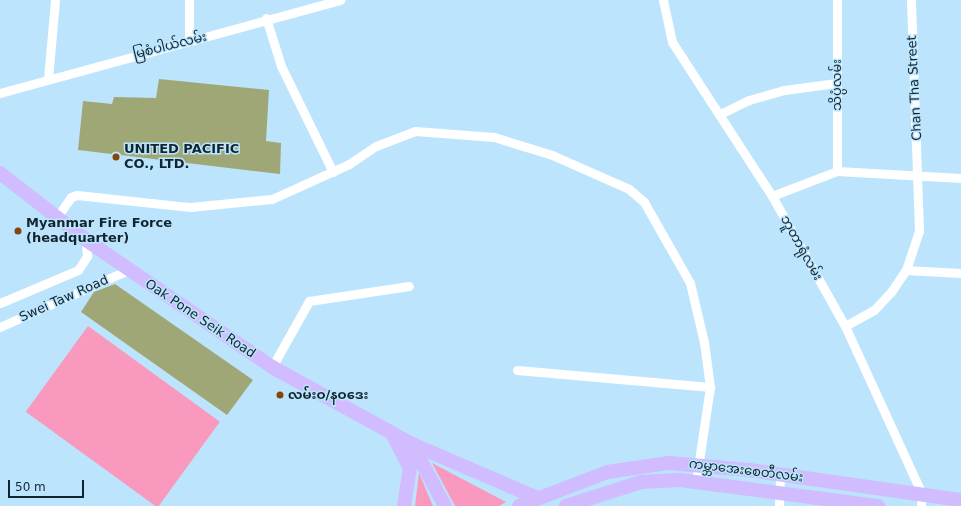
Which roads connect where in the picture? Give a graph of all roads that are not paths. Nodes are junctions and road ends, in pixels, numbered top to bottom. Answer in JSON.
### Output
{"nodes":[{"id":1,"x":55,"y":0,"type":"edge"},
{"id":2,"x":189,"y":0,"type":"edge"},
{"id":3,"x":341,"y":0,"type":"edge"},
{"id":4,"x":663,"y":0,"type":"edge"},
{"id":5,"x":837,"y":0,"type":"edge"},
{"id":6,"x":911,"y":0,"type":"edge"},
{"id":7,"x":266,"y":18,"type":"junction"},
{"id":8,"x":189,"y":41,"type":"junction"},
{"id":9,"x":48,"y":79,"type":"junction"},
{"id":10,"x":837,"y":83,"type":"junction"},
{"id":11,"x":0,"y":93,"type":"edge"},
{"id":12,"x":720,"y":114,"type":"junction"},
{"id":13,"x":837,"y":171,"type":"junction"},
{"id":14,"x":333,"y":172,"type":"junction"},
{"id":15,"x":0,"y":173,"type":"edge"},
{"id":16,"x":920,"y":175,"type":"junction"},
{"id":17,"x":961,"y":178,"type":"edge"},
{"id":18,"x":772,"y":196,"type":"junction"},
{"id":19,"x":57,"y":217,"type":"junction"},
{"id":20,"x":86,"y":240,"type":"junction"},
{"id":21,"x":128,"y":270,"type":"junction"},
{"id":22,"x":906,"y":270,"type":"junction"},
{"id":23,"x":961,"y":272,"type":"edge"},
{"id":24,"x":409,"y":286,"type":"dead end"},
{"id":25,"x":0,"y":303,"type":"edge"},
{"id":26,"x":845,"y":326,"type":"junction"},
{"id":27,"x":0,"y":327,"type":"edge"},
{"id":28,"x":272,"y":367,"type":"junction"},
{"id":29,"x":517,"y":370,"type":"dead end"},
{"id":30,"x":710,"y":387,"type":"junction"},
{"id":31,"x":392,"y":433,"type":"junction"},
{"id":32,"x":412,"y":444,"type":"junction"},
{"id":33,"x":699,"y":465,"type":"junction"},
{"id":34,"x":780,"y":474,"type":"junction"},
{"id":35,"x":696,"y":481,"type":"junction"},
{"id":36,"x":779,"y":491,"type":"junction"},
{"id":37,"x":535,"y":497,"type":"junction"},
{"id":38,"x":921,"y":500,"type":"edge"},
{"id":39,"x":961,"y":500,"type":"edge"},
{"id":40,"x":404,"y":506,"type":"edge"},
{"id":41,"x":445,"y":506,"type":"edge"},
{"id":42,"x":519,"y":506,"type":"edge"},
{"id":43,"x":566,"y":506,"type":"edge"},
{"id":44,"x":779,"y":506,"type":"edge"},
{"id":45,"x":878,"y":506,"type":"edge"}],
"edges":[{"from":1,"to":9,"type":"street"},
{"from":2,"to":8,"type":"street"},
{"from":3,"to":7,"type":"street","name":"မြစံပါယ်လမ်း"},
{"from":4,"to":12,"type":"street","name":"ဘူတာရုံလမ်း"},
{"from":5,"to":10,"type":"street","name":"သိပ္ပံလမ်း"},
{"from":6,"to":16,"type":"street","name":"Chan Tha Street"},
{"from":7,"to":8,"type":"street","name":"မြစံပါယ်လမ်း"},
{"from":7,"to":14,"type":"street"},
{"from":8,"to":9,"type":"street","name":"မြစံပါယ်လမ်း"},
{"from":9,"to":11,"type":"street","name":"မြစံပါယ်လမ်း"},
{"from":10,"to":12,"type":"street"},
{"from":10,"to":13,"type":"street","name":"သိပ္ပံလမ်း"},
{"from":12,"to":18,"type":"street","name":"ဘူတာရုံလမ်း"},
{"from":13,"to":16,"type":"street"},
{"from":13,"to":18,"type":"street"},
{"from":14,"to":19,"type":"street"},
{"from":14,"to":30,"type":"street"},
{"from":15,"to":19,"type":"main road","name":"Oak Pone Seik Road"},
{"from":16,"to":17,"type":"street"},
{"from":16,"to":22,"type":"street","name":"Chan Tha Street"},
{"from":18,"to":26,"type":"street","name":"ဘူတာရုံလမ်း"},
{"from":19,"to":20,"type":"main road","name":"Oak Pone Seik Road"},
{"from":20,"to":21,"type":"main road","name":"Oak Pone Seik Road"},
{"from":20,"to":25,"type":"street","name":"Swei Taw Road"},
{"from":21,"to":27,"type":"street","name":"Swei Taw Road"},
{"from":21,"to":28,"type":"main road","name":"Oak Pone Seik Road"},
{"from":22,"to":23,"type":"street"},
{"from":22,"to":26,"type":"street"},
{"from":24,"to":28,"type":"street"},
{"from":26,"to":38,"type":"street","name":"ဘူတာရုံလမ်း"},
{"from":28,"to":31,"type":"main road","name":"Oak Pone Seik Road"},
{"from":29,"to":30,"type":"street"},
{"from":30,"to":33,"type":"street"},
{"from":31,"to":32,"type":"main road","name":"Oak Pone Seik Road"},
{"from":31,"to":40,"type":"main road"},
{"from":32,"to":37,"type":"main road","name":"Oak Pone Seik Road"},
{"from":32,"to":41,"type":"main road"},
{"from":33,"to":34,"type":"main road","name":"ကမ္ဘာအေးစေတီလမ်း"},
{"from":33,"to":35,"type":"street"},
{"from":33,"to":37,"type":"main road","name":"ကမ္ဘာအေးစေတီလမ်း"},
{"from":34,"to":36,"type":"street"},
{"from":34,"to":38,"type":"main road","name":"ကမ္ဘာအေးစေတီလမ်း"},
{"from":35,"to":36,"type":"main road","name":"ကမ္ဘာအေးစေတီလမ်း"},
{"from":35,"to":43,"type":"main road","name":"ကမ္ဘာအေးစေတီလမ်း"},
{"from":36,"to":44,"type":"street"},
{"from":36,"to":45,"type":"main road","name":"ကမ္ဘာအေးစေတီလမ်း"},
{"from":37,"to":42,"type":"main road","name":"ကမ္ဘာအေးစေတီလမ်း"},
{"from":38,"to":39,"type":"main road","name":"ကမ္ဘာအေးစေတီလမ်း"}]}
